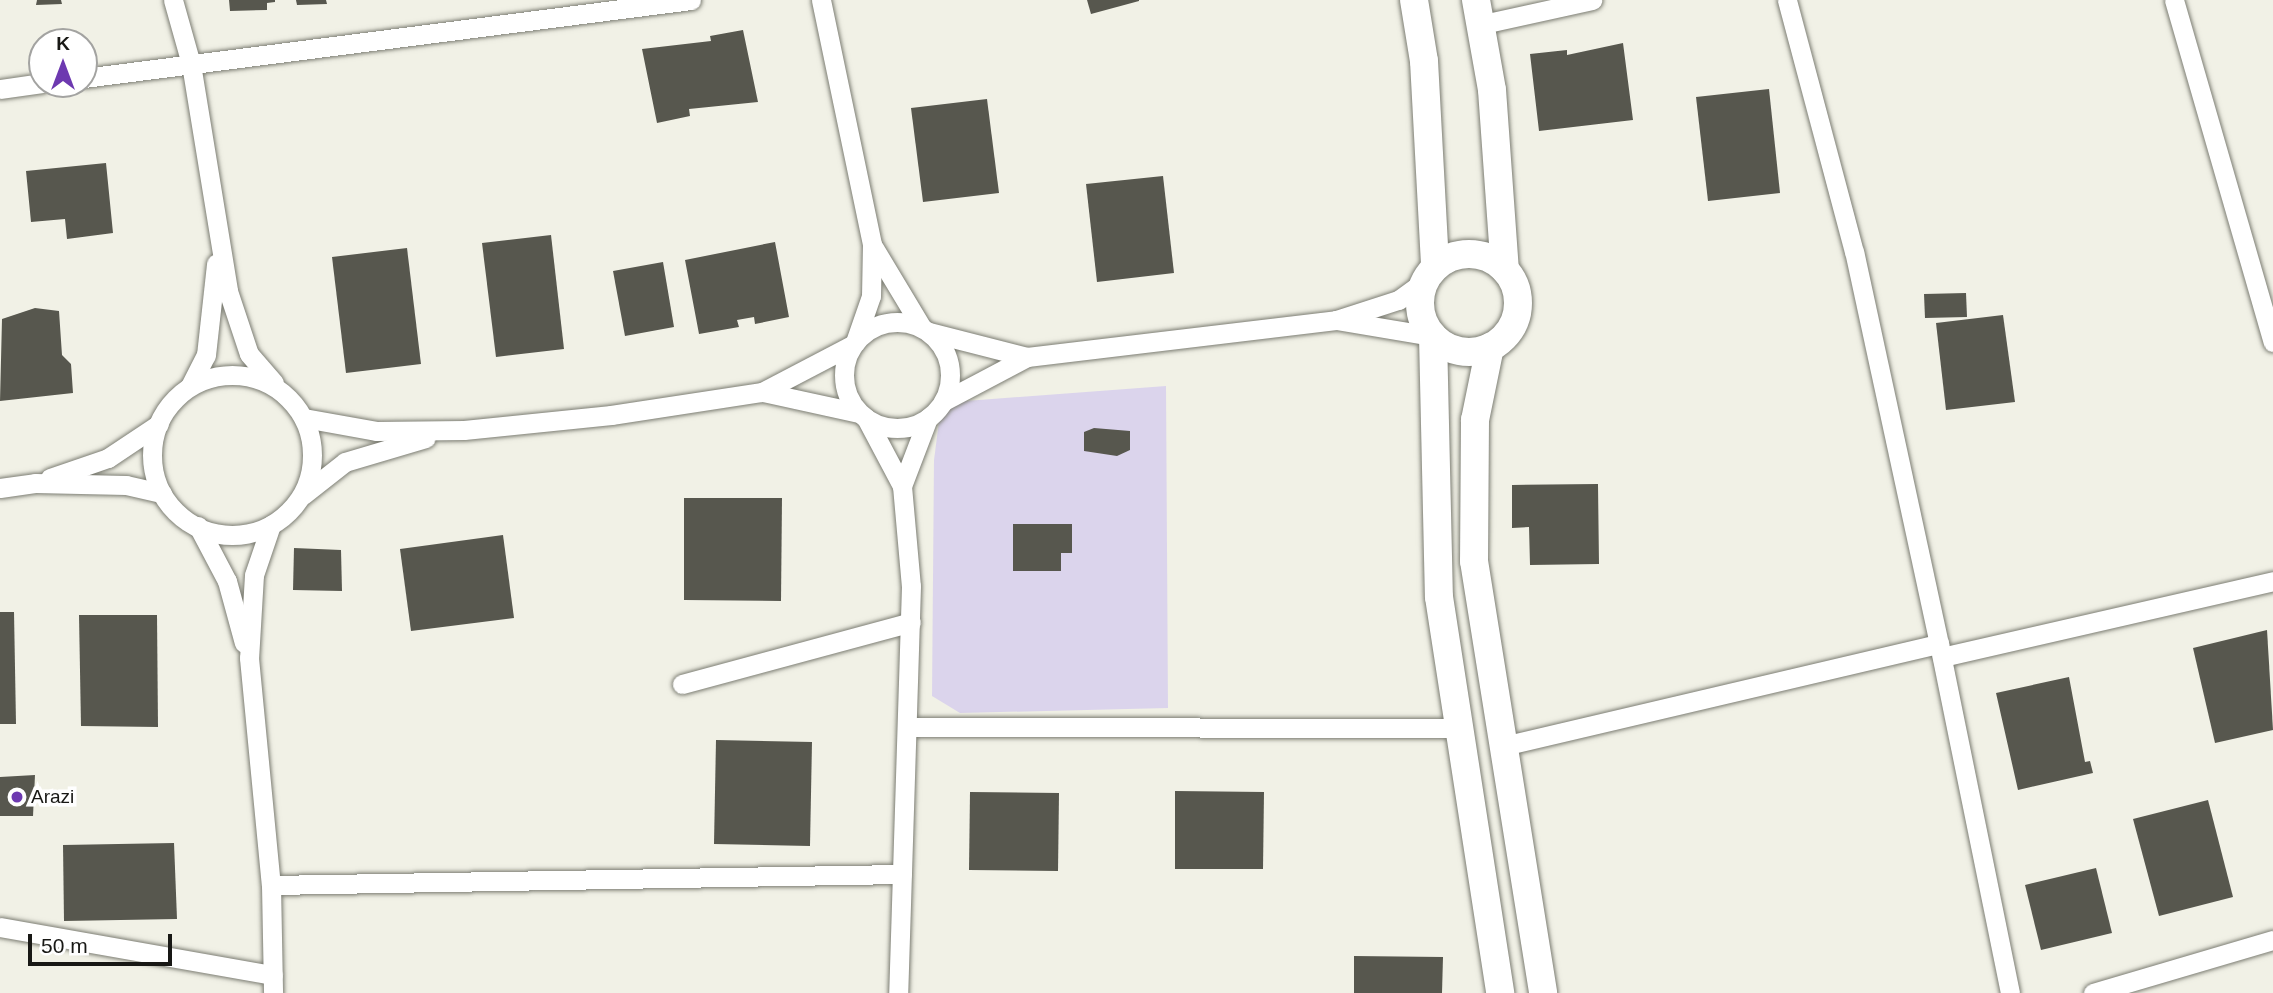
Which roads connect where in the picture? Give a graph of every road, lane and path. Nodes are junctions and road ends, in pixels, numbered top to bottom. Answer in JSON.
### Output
{"nodes":[{"id":1,"x":173,"y":0,"type":"edge"},
{"id":2,"x":691,"y":0,"type":"edge"},
{"id":3,"x":821,"y":0,"type":"edge"},
{"id":4,"x":1414,"y":0,"type":"edge"},
{"id":5,"x":1592,"y":0,"type":"edge"},
{"id":6,"x":1787,"y":0,"type":"edge"},
{"id":7,"x":2174,"y":0,"type":"edge"},
{"id":8,"x":1480,"y":12,"type":"edge"},
{"id":9,"x":191,"y":64,"type":"junction"},
{"id":10,"x":98,"y":76,"type":"edge"},
{"id":11,"x":28,"y":85,"type":"edge"},
{"id":12,"x":0,"y":89,"type":"edge"},
{"id":13,"x":219,"y":238,"type":"junction"},
{"id":14,"x":872,"y":244,"type":"junction"},
{"id":15,"x":1505,"y":270,"type":"junction"},
{"id":16,"x":1430,"y":274,"type":"junction"},
{"id":17,"x":1336,"y":320,"type":"junction"},
{"id":18,"x":926,"y":330,"type":"junction"},
{"id":19,"x":1433,"y":336,"type":"junction"},
{"id":20,"x":2273,"y":342,"type":"edge"},
{"id":21,"x":855,"y":343,"type":"junction"},
{"id":22,"x":1490,"y":347,"type":"junction"},
{"id":23,"x":1027,"y":357,"type":"junction"},
{"id":24,"x":186,"y":390,"type":"junction"},
{"id":25,"x":281,"y":391,"type":"junction"},
{"id":26,"x":762,"y":392,"type":"junction"},
{"id":27,"x":944,"y":401,"type":"junction"},
{"id":28,"x":863,"y":416,"type":"junction"},
{"id":29,"x":304,"y":418,"type":"junction"},
{"id":30,"x":928,"y":418,"type":"junction"},
{"id":31,"x":159,"y":424,"type":"junction"},
{"id":32,"x":464,"y":430,"type":"junction"},
{"id":33,"x":35,"y":483,"type":"junction"},
{"id":34,"x":902,"y":486,"type":"junction"},
{"id":35,"x":0,"y":488,"type":"edge"},
{"id":36,"x":162,"y":493,"type":"junction"},
{"id":37,"x":301,"y":497,"type":"junction"},
{"id":38,"x":271,"y":525,"type":"junction"},
{"id":39,"x":198,"y":526,"type":"junction"},
{"id":40,"x":2273,"y":581,"type":"edge"},
{"id":41,"x":911,"y":622,"type":"junction"},
{"id":42,"x":1941,"y":650,"type":"junction"},
{"id":43,"x":249,"y":658,"type":"junction"},
{"id":44,"x":682,"y":684,"type":"dead end"},
{"id":45,"x":909,"y":727,"type":"junction"},
{"id":46,"x":1456,"y":728,"type":"junction"},
{"id":47,"x":1503,"y":746,"type":"junction"},
{"id":48,"x":902,"y":874,"type":"junction"},
{"id":49,"x":271,"y":885,"type":"junction"},
{"id":50,"x":0,"y":927,"type":"edge"},
{"id":51,"x":2273,"y":940,"type":"edge"},
{"id":52,"x":273,"y":984,"type":"edge"},
{"id":53,"x":898,"y":993,"type":"edge"},
{"id":54,"x":1500,"y":993,"type":"edge"},
{"id":55,"x":1543,"y":993,"type":"edge"},
{"id":56,"x":2010,"y":993,"type":"edge"},
{"id":57,"x":2092,"y":993,"type":"edge"}],
"edges":[{"from":1,"to":9,"type":"street"},
{"from":2,"to":9,"type":"street"},
{"from":3,"to":14,"type":"street"},
{"from":4,"to":16,"type":"main road"},
{"from":5,"to":8,"type":"street"},
{"from":6,"to":42,"type":"street"},
{"from":7,"to":20,"type":"street"},
{"from":8,"to":15,"type":"main road"},
{"from":9,"to":10,"type":"street"},
{"from":9,"to":13,"type":"street"},
{"from":11,"to":12,"type":"street"},
{"from":13,"to":24,"type":"street"},
{"from":13,"to":25,"type":"street"},
{"from":14,"to":18,"type":"street"},
{"from":14,"to":21,"type":"street"},
{"from":15,"to":16,"type":"main road"},
{"from":15,"to":22,"type":"main road"},
{"from":16,"to":17,"type":"street"},
{"from":16,"to":19,"type":"main road"},
{"from":17,"to":19,"type":"street"},
{"from":17,"to":23,"type":"street"},
{"from":18,"to":21,"type":"street"},
{"from":18,"to":23,"type":"street"},
{"from":18,"to":27,"type":"street"},
{"from":19,"to":22,"type":"main road"},
{"from":19,"to":46,"type":"main road"},
{"from":21,"to":26,"type":"street"},
{"from":21,"to":28,"type":"street"},
{"from":22,"to":47,"type":"main road"},
{"from":23,"to":27,"type":"street"},
{"from":24,"to":25,"type":"street"},
{"from":24,"to":31,"type":"street"},
{"from":25,"to":29,"type":"street"},
{"from":26,"to":28,"type":"street"},
{"from":26,"to":32,"type":"street"},
{"from":27,"to":30,"type":"street"},
{"from":28,"to":30,"type":"street"},
{"from":28,"to":34,"type":"street"},
{"from":29,"to":32,"type":"street"},
{"from":29,"to":37,"type":"street"},
{"from":30,"to":34,"type":"street"},
{"from":31,"to":33,"type":"street"},
{"from":31,"to":36,"type":"street"},
{"from":32,"to":37,"type":"street"},
{"from":33,"to":35,"type":"street"},
{"from":33,"to":36,"type":"street"},
{"from":34,"to":41,"type":"street"},
{"from":36,"to":39,"type":"street"},
{"from":37,"to":38,"type":"street"},
{"from":38,"to":39,"type":"street"},
{"from":38,"to":43,"type":"street"},
{"from":39,"to":43,"type":"street"},
{"from":40,"to":42,"type":"street"},
{"from":41,"to":44,"type":"street"},
{"from":41,"to":45,"type":"street"},
{"from":42,"to":47,"type":"street"},
{"from":42,"to":56,"type":"street"},
{"from":43,"to":49,"type":"street"},
{"from":45,"to":46,"type":"street"},
{"from":45,"to":48,"type":"street"},
{"from":46,"to":54,"type":"main road"},
{"from":47,"to":55,"type":"main road"},
{"from":48,"to":49,"type":"street"},
{"from":48,"to":53,"type":"street"},
{"from":49,"to":52,"type":"street"},
{"from":50,"to":52,"type":"street"},
{"from":51,"to":57,"type":"street"}]}
